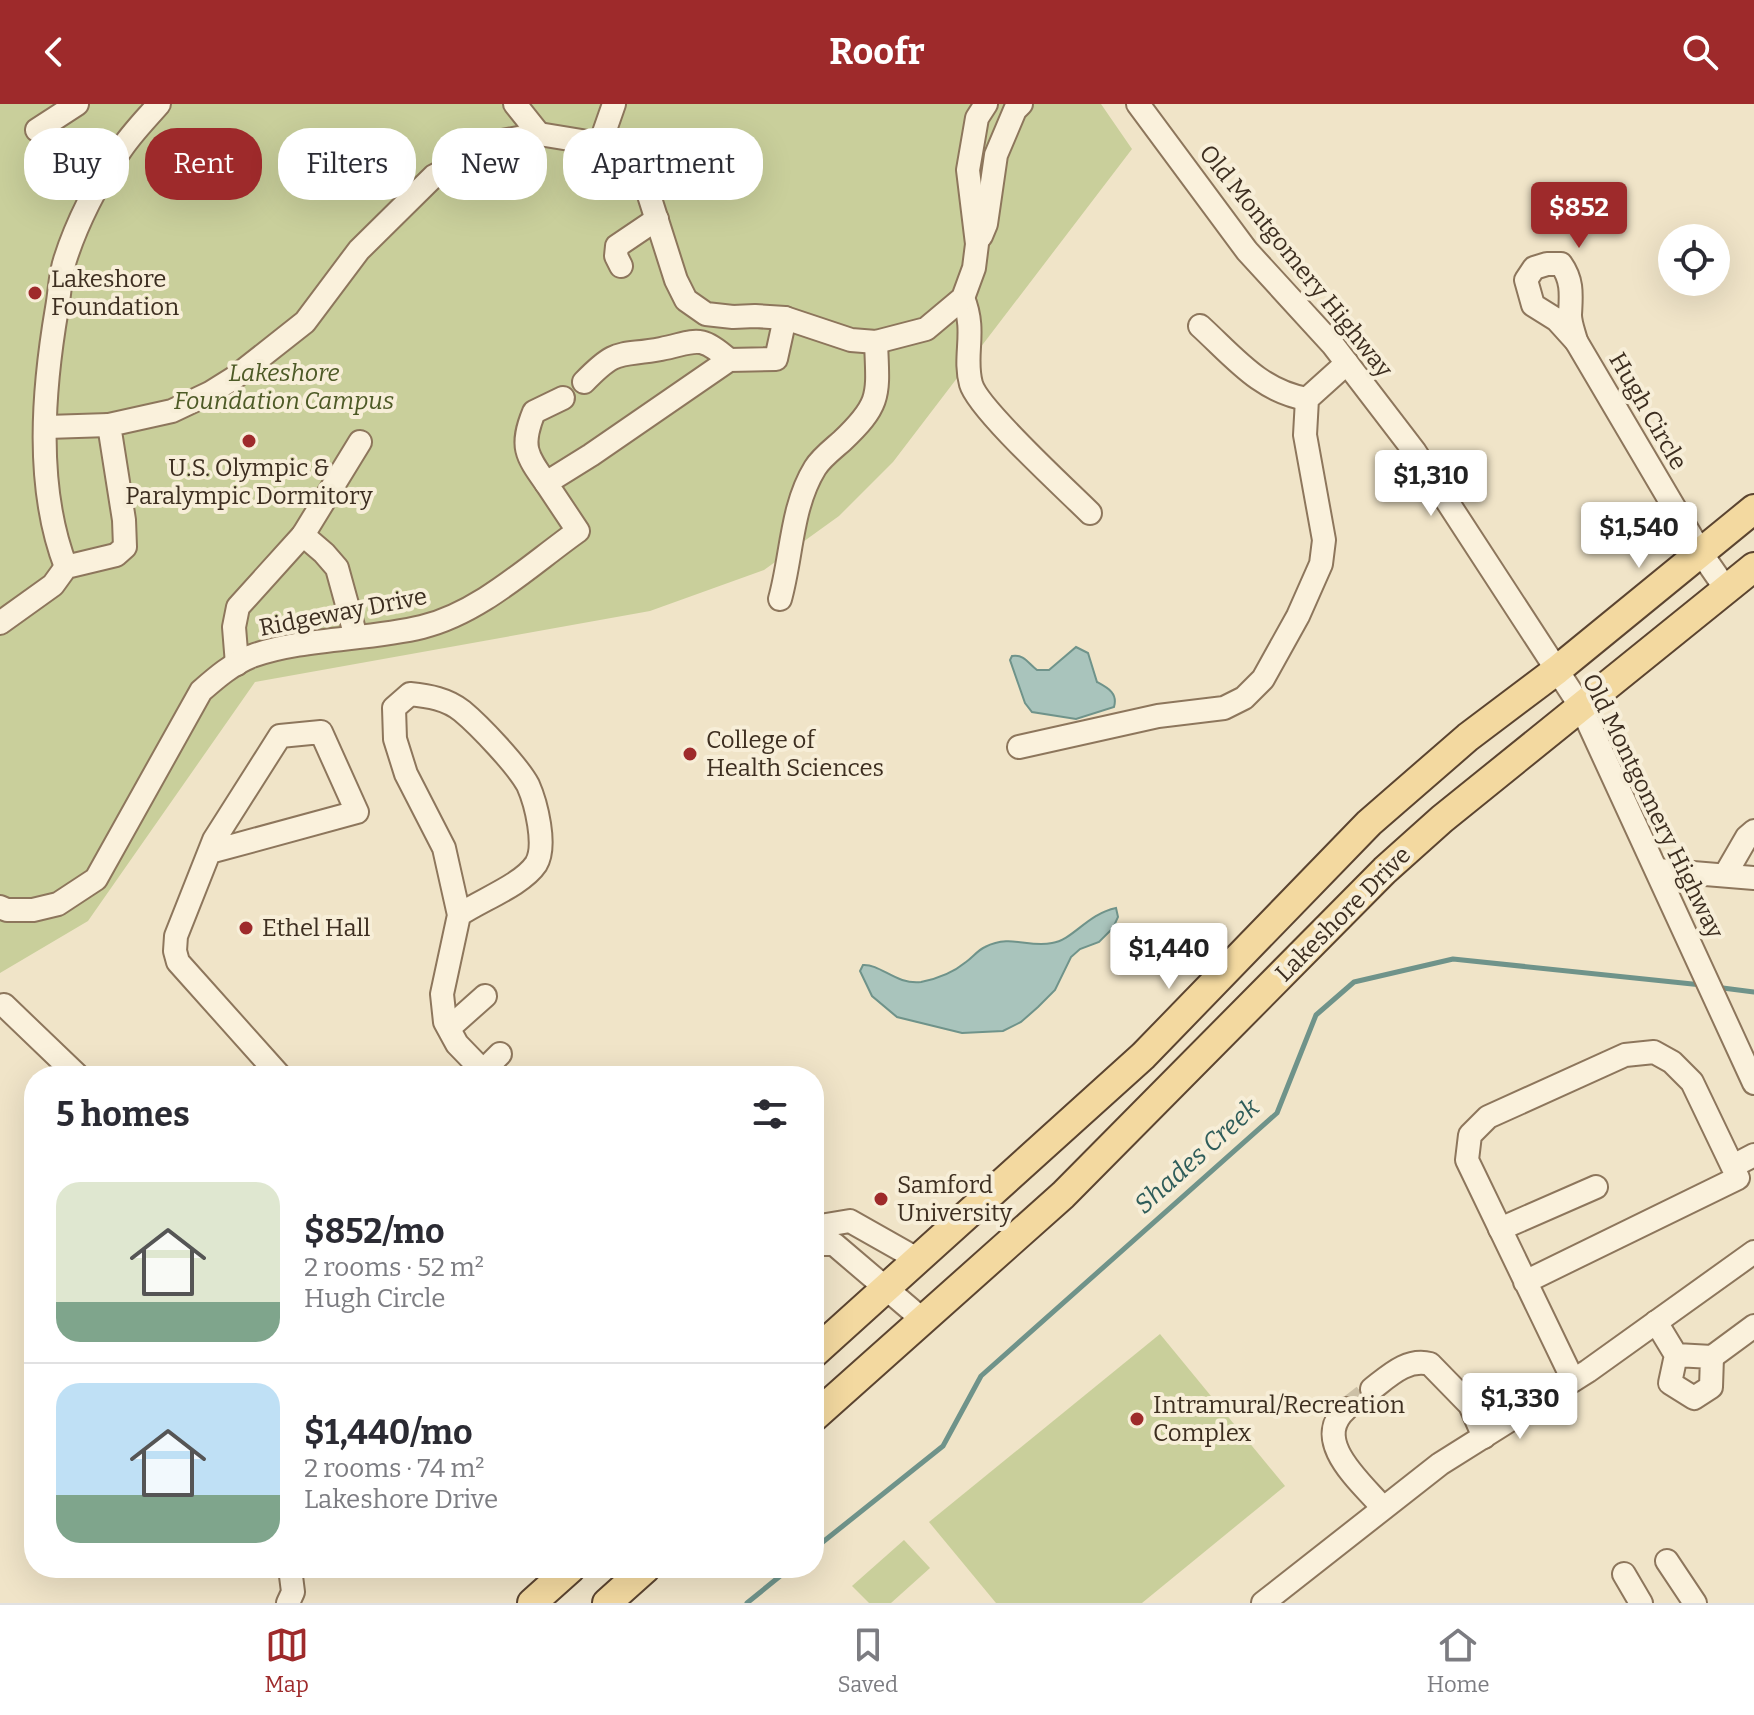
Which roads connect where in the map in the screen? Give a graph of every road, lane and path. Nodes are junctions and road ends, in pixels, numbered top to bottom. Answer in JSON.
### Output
{"nodes":[{"id":1,"x":77,"y":104,"type":"edge"},
{"id":2,"x":159,"y":104,"type":"edge"},
{"id":3,"x":515,"y":104,"type":"edge"},
{"id":4,"x":614,"y":104,"type":"edge"},
{"id":5,"x":986,"y":104,"type":"edge"},
{"id":6,"x":1138,"y":104,"type":"edge"},
{"id":7,"x":1015,"y":106,"type":"edge"},
{"id":8,"x":40,"y":128,"type":"edge"},
{"id":9,"x":534,"y":128,"type":"edge"},
{"id":10,"x":606,"y":128,"type":"edge"},
{"id":11,"x":432,"y":178,"type":"edge"},
{"id":12,"x":651,"y":200,"type":"edge"},
{"id":13,"x":657,"y":219,"type":"junction"},
{"id":14,"x":977,"y":244,"type":"junction"},
{"id":15,"x":621,"y":266,"type":"dead end"},
{"id":16,"x":963,"y":298,"type":"junction"},
{"id":17,"x":785,"y":318,"type":"junction"},
{"id":18,"x":1200,"y":326,"type":"dead end"},
{"id":19,"x":1576,"y":341,"type":"dead end"},
{"id":20,"x":876,"y":342,"type":"junction"},
{"id":21,"x":729,"y":360,"type":"junction"},
{"id":22,"x":1347,"y":363,"type":"junction"},
{"id":23,"x":584,"y":382,"type":"dead end"},
{"id":24,"x":563,"y":398,"type":"dead end"},
{"id":25,"x":1307,"y":399,"type":"junction"},
{"id":26,"x":109,"y":425,"type":"junction"},
{"id":27,"x":47,"y":427,"type":"junction"},
{"id":28,"x":360,"y":442,"type":"dead end"},
{"id":29,"x":546,"y":483,"type":"junction"},
{"id":30,"x":1754,"y":509,"type":"edge"},
{"id":31,"x":1090,"y":513,"type":"dead end"},
{"id":32,"x":303,"y":535,"type":"junction"},
{"id":33,"x":1701,"y":553,"type":"junction"},
{"id":34,"x":66,"y":567,"type":"junction"},
{"id":35,"x":1754,"y":567,"type":"edge"},
{"id":36,"x":1726,"y":589,"type":"junction"},
{"id":37,"x":780,"y":599,"type":"dead end"},
{"id":38,"x":0,"y":623,"type":"edge"},
{"id":39,"x":356,"y":637,"type":"junction"},
{"id":40,"x":237,"y":664,"type":"junction"},
{"id":41,"x":1557,"y":670,"type":"junction"},
{"id":42,"x":1581,"y":707,"type":"junction"},
{"id":43,"x":1019,"y":747,"type":"dead end"},
{"id":44,"x":1754,"y":831,"type":"edge"},
{"id":45,"x":210,"y":852,"type":"junction"},
{"id":46,"x":1657,"y":870,"type":"junction"},
{"id":47,"x":1725,"y":875,"type":"junction"},
{"id":48,"x":1754,"y":878,"type":"edge"},
{"id":49,"x":0,"y":907,"type":"edge"},
{"id":50,"x":459,"y":915,"type":"junction"},
{"id":51,"x":485,"y":996,"type":"dead end"},
{"id":52,"x":4,"y":1005,"type":"dead end"},
{"id":53,"x":449,"y":1028,"type":"junction"},
{"id":54,"x":500,"y":1054,"type":"dead end"},
{"id":55,"x":1143,"y":1056,"type":"junction"},
{"id":56,"x":68,"y":1066,"type":"edge"},
{"id":57,"x":271,"y":1066,"type":"edge"},
{"id":58,"x":479,"y":1066,"type":"edge"},
{"id":59,"x":491,"y":1066,"type":"edge"},
{"id":60,"x":1754,"y":1083,"type":"edge"},
{"id":61,"x":1172,"y":1086,"type":"junction"},
{"id":62,"x":1754,"y":1155,"type":"edge"},
{"id":63,"x":1733,"y":1166,"type":"junction"},
{"id":64,"x":1596,"y":1187,"type":"dead end"},
{"id":65,"x":824,"y":1225,"type":"edge"},
{"id":66,"x":1500,"y":1229,"type":"junction"},
{"id":67,"x":824,"y":1244,"type":"edge"},
{"id":68,"x":1754,"y":1252,"type":"edge"},
{"id":69,"x":919,"y":1260,"type":"junction"},
{"id":70,"x":1525,"y":1282,"type":"junction"},
{"id":71,"x":886,"y":1289,"type":"junction"},
{"id":72,"x":922,"y":1319,"type":"junction"},
{"id":73,"x":1656,"y":1322,"type":"junction"},
{"id":74,"x":1750,"y":1336,"type":"edge"},
{"id":75,"x":824,"y":1344,"type":"edge"},
{"id":76,"x":1676,"y":1355,"type":"junction"},
{"id":77,"x":1712,"y":1357,"type":"junction"},
{"id":78,"x":1573,"y":1380,"type":"junction"},
{"id":79,"x":1372,"y":1389,"type":"tunnel mouth"},
{"id":80,"x":824,"y":1408,"type":"edge"},
{"id":81,"x":1346,"y":1409,"type":"tunnel mouth"},
{"id":82,"x":1484,"y":1437,"type":"junction"},
{"id":83,"x":1383,"y":1508,"type":"junction"},
{"id":84,"x":1667,"y":1561,"type":"dead end"},
{"id":85,"x":1624,"y":1574,"type":"dead end"},
{"id":86,"x":291,"y":1578,"type":"edge"},
{"id":87,"x":560,"y":1578,"type":"edge"},
{"id":88,"x":635,"y":1578,"type":"edge"},
{"id":89,"x":288,"y":1603,"type":"edge"},
{"id":90,"x":532,"y":1603,"type":"edge"},
{"id":91,"x":607,"y":1603,"type":"edge"},
{"id":92,"x":1263,"y":1603,"type":"edge"},
{"id":93,"x":1641,"y":1603,"type":"edge"},
{"id":94,"x":1695,"y":1603,"type":"edge"}],
"edges":[{"from":1,"to":8,"type":"street"},
{"from":2,"to":27,"type":"street"},
{"from":3,"to":9,"type":"street"},
{"from":4,"to":10,"type":"street"},
{"from":5,"to":14,"type":"street"},
{"from":6,"to":22,"type":"street","name":"Old Montgomery Highway"},
{"from":7,"to":14,"type":"street"},
{"from":11,"to":26,"type":"street"},
{"from":12,"to":13,"type":"street"},
{"from":13,"to":15,"type":"street"},
{"from":13,"to":17,"type":"street"},
{"from":14,"to":16,"type":"street"},
{"from":16,"to":20,"type":"street"},
{"from":16,"to":31,"type":"street"},
{"from":17,"to":20,"type":"street"},
{"from":17,"to":21,"type":"street"},
{"from":18,"to":25,"type":"street"},
{"from":19,"to":33,"type":"street","name":"Hugh Circle"},
{"from":20,"to":37,"type":"street"},
{"from":21,"to":23,"type":"street"},
{"from":21,"to":29,"type":"street"},
{"from":22,"to":25,"type":"street"},
{"from":22,"to":41,"type":"street","name":"Old Montgomery Highway"},
{"from":24,"to":29,"type":"street"},
{"from":25,"to":43,"type":"street"},
{"from":26,"to":27,"type":"street"},
{"from":26,"to":34,"type":"street"},
{"from":27,"to":34,"type":"street"},
{"from":28,"to":32,"type":"street"},
{"from":29,"to":39,"type":"street","name":"Ridgeway Drive"},
{"from":30,"to":33,"type":"main road","name":"Lakeshore Drive"},
{"from":32,"to":39,"type":"street"},
{"from":32,"to":40,"type":"street"},
{"from":33,"to":36,"type":"street","name":"Hugh Circle"},
{"from":33,"to":41,"type":"main road","name":"Lakeshore Drive"},
{"from":34,"to":38,"type":"street"},
{"from":35,"to":36,"type":"main road","name":"Lakeshore Drive"},
{"from":36,"to":42,"type":"main road","name":"Lakeshore Drive"},
{"from":39,"to":40,"type":"street","name":"Ridgeway Drive"},
{"from":40,"to":49,"type":"street","name":"Ridgeway Drive"},
{"from":41,"to":42,"type":"street","name":"Old Montgomery Highway"},
{"from":41,"to":55,"type":"main road","name":"Lakeshore Drive"},
{"from":42,"to":46,"type":"street","name":"Old Montgomery Highway"},
{"from":42,"to":61,"type":"main road","name":"Lakeshore Drive"},
{"from":44,"to":47,"type":"street"},
{"from":45,"to":45,"type":"street"},
{"from":45,"to":57,"type":"street"},
{"from":46,"to":47,"type":"street"},
{"from":46,"to":60,"type":"street","name":"Old Montgomery Highway"},
{"from":47,"to":48,"type":"street"},
{"from":50,"to":50,"type":"street"},
{"from":50,"to":53,"type":"street"},
{"from":51,"to":53,"type":"street"},
{"from":52,"to":56,"type":"street"},
{"from":53,"to":58,"type":"street"},
{"from":54,"to":59,"type":"street"},
{"from":55,"to":61,"type":"main road"},
{"from":55,"to":69,"type":"main road","name":"Lakeshore Drive"},
{"from":61,"to":72,"type":"main road","name":"Lakeshore Drive"},
{"from":62,"to":63,"type":"street"},
{"from":63,"to":66,"type":"street"},
{"from":63,"to":70,"type":"street"},
{"from":64,"to":66,"type":"street"},
{"from":65,"to":69,"type":"street"},
{"from":66,"to":70,"type":"street"},
{"from":67,"to":71,"type":"street"},
{"from":68,"to":73,"type":"street"},
{"from":69,"to":71,"type":"main road","name":"Lakeshore Drive"},
{"from":70,"to":78,"type":"street"},
{"from":71,"to":72,"type":"street"},
{"from":71,"to":75,"type":"main road","name":"Lakeshore Drive"},
{"from":72,"to":80,"type":"main road","name":"Lakeshore Drive"},
{"from":73,"to":76,"type":"street"},
{"from":73,"to":78,"type":"street"},
{"from":74,"to":77,"type":"street"},
{"from":76,"to":77,"type":"street"},
{"from":76,"to":77,"type":"street"},
{"from":78,"to":82,"type":"street"},
{"from":79,"to":82,"type":"street"},
{"from":81,"to":83,"type":"street"},
{"from":82,"to":83,"type":"street"},
{"from":83,"to":92,"type":"street"},
{"from":84,"to":94,"type":"street"},
{"from":85,"to":93,"type":"street"},
{"from":86,"to":89,"type":"street"},
{"from":87,"to":90,"type":"main road"},
{"from":88,"to":91,"type":"main road"}]}
